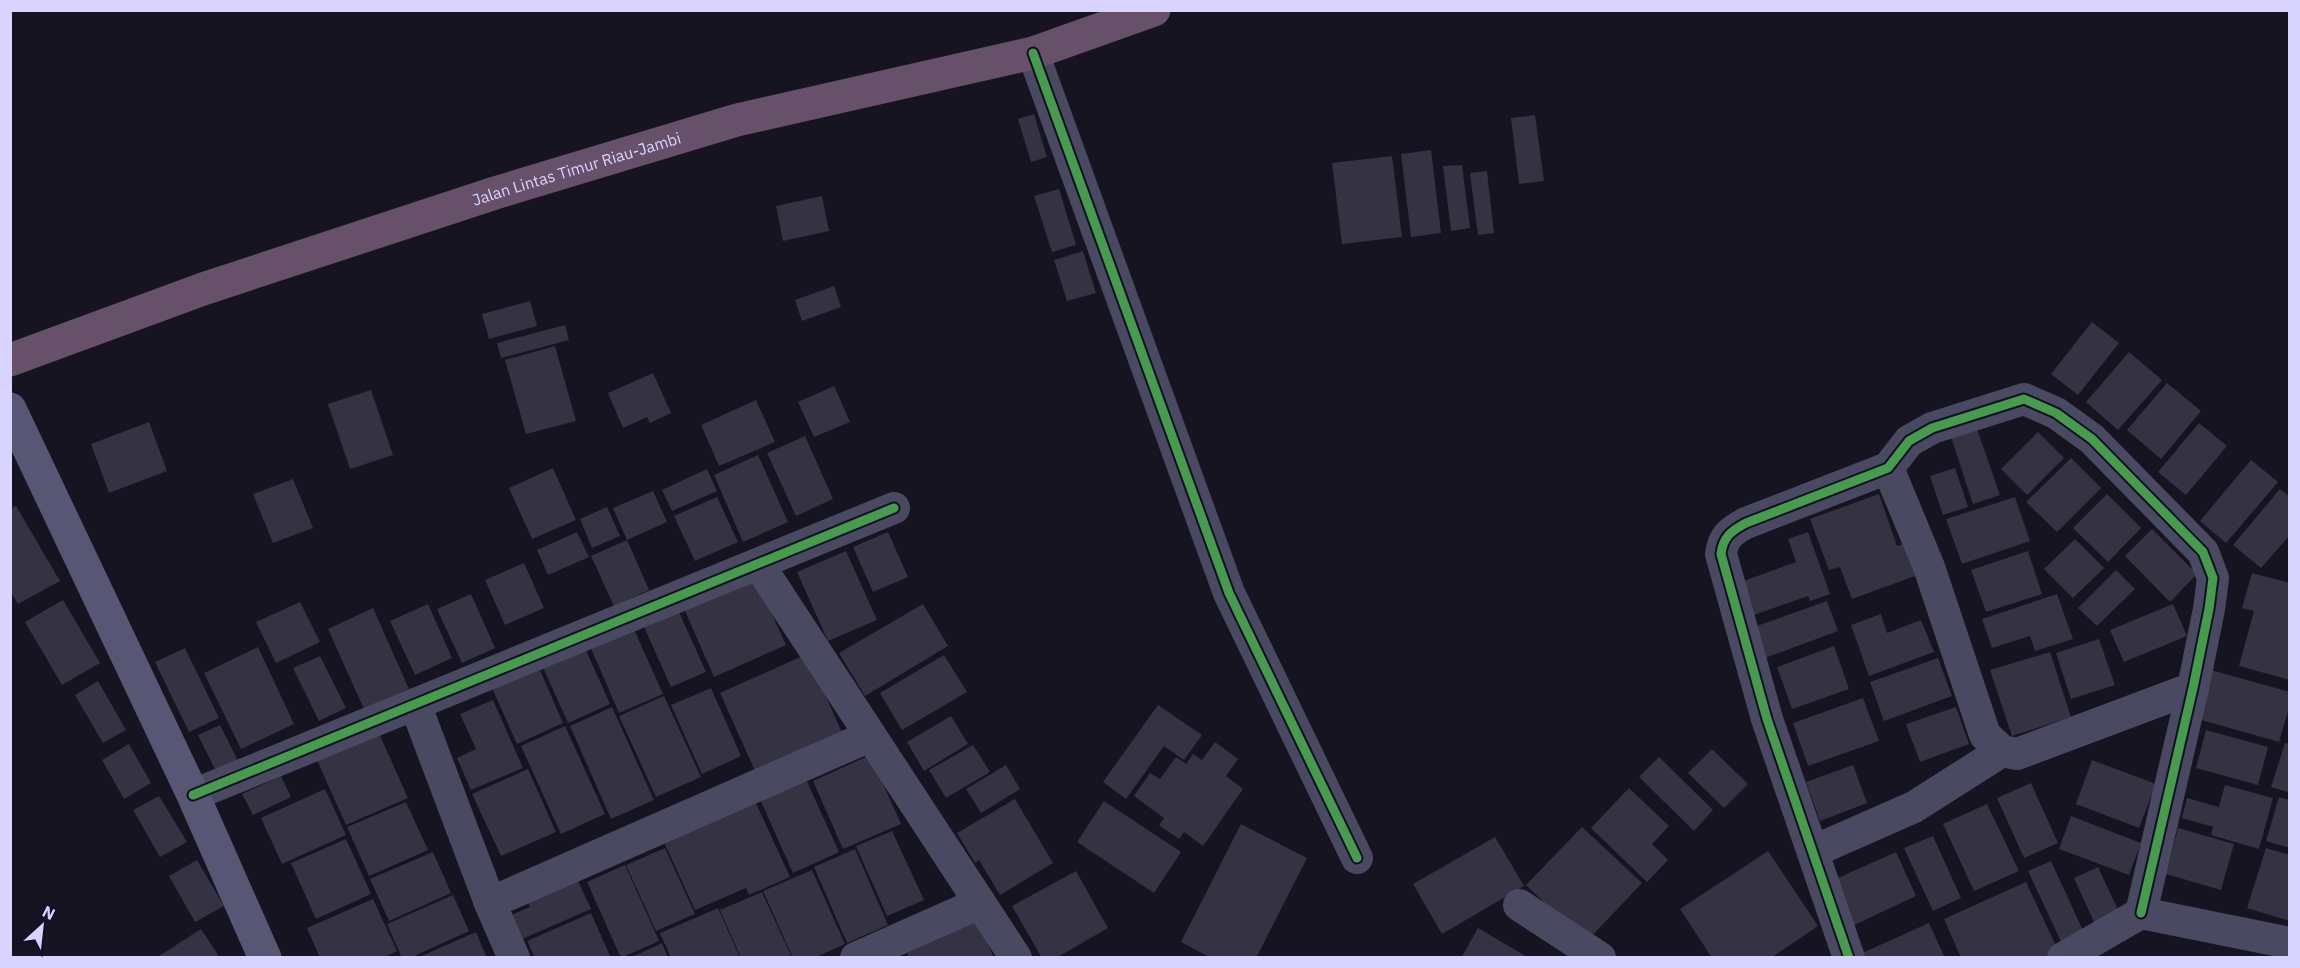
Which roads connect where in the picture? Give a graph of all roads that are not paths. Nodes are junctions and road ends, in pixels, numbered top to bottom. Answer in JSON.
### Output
{"nodes":[{"id":1,"x":1154,"y":10,"type":"edge"},
{"id":2,"x":1033,"y":53,"type":"junction"},
{"id":3,"x":10,"y":360,"type":"edge"},
{"id":4,"x":10,"y":409,"type":"edge"},
{"id":5,"x":1888,"y":468,"type":"junction"},
{"id":6,"x":894,"y":508,"type":"dead end"},
{"id":7,"x":759,"y":565,"type":"junction"},
{"id":8,"x":2193,"y":688,"type":"junction"},
{"id":9,"x":415,"y":704,"type":"junction"},
{"id":10,"x":870,"y":736,"type":"junction"},
{"id":11,"x":2002,"y":751,"type":"junction"},
{"id":12,"x":193,"y":795,"type":"junction"},
{"id":13,"x":1814,"y":851,"type":"junction"},
{"id":14,"x":1357,"y":858,"type":"dead end"},
{"id":15,"x":490,"y":903,"type":"junction"},
{"id":16,"x":980,"y":903,"type":"junction"},
{"id":17,"x":1519,"y":905,"type":"dead end"},
{"id":18,"x":2141,"y":913,"type":"junction"},
{"id":19,"x":2289,"y":943,"type":"edge"},
{"id":20,"x":265,"y":957,"type":"edge"},
{"id":21,"x":514,"y":957,"type":"edge"},
{"id":22,"x":856,"y":957,"type":"edge"},
{"id":23,"x":1016,"y":957,"type":"edge"},
{"id":24,"x":1600,"y":957,"type":"edge"},
{"id":25,"x":1849,"y":957,"type":"edge"},
{"id":26,"x":2063,"y":957,"type":"edge"}],
"edges":[{"from":1,"to":2,"type":"highway","name":"Jalan Lintas Timur Riau-Jambi"},
{"from":2,"to":3,"type":"highway","name":"Jalan Lintas Timur Riau-Jambi"},
{"from":2,"to":14,"type":"street"},
{"from":4,"to":12,"type":"street"},
{"from":5,"to":8,"type":"street"},
{"from":5,"to":11,"type":"street"},
{"from":5,"to":13,"type":"street"},
{"from":6,"to":7,"type":"street"},
{"from":7,"to":9,"type":"street"},
{"from":7,"to":10,"type":"street"},
{"from":8,"to":11,"type":"street"},
{"from":8,"to":18,"type":"street"},
{"from":9,"to":12,"type":"street"},
{"from":9,"to":15,"type":"street"},
{"from":10,"to":15,"type":"street"},
{"from":10,"to":16,"type":"street"},
{"from":11,"to":13,"type":"street"},
{"from":12,"to":20,"type":"street"},
{"from":13,"to":25,"type":"street"},
{"from":15,"to":21,"type":"street"},
{"from":16,"to":22,"type":"street"},
{"from":16,"to":23,"type":"street"},
{"from":17,"to":24,"type":"street"},
{"from":18,"to":19,"type":"street"},
{"from":18,"to":26,"type":"street"}]}
